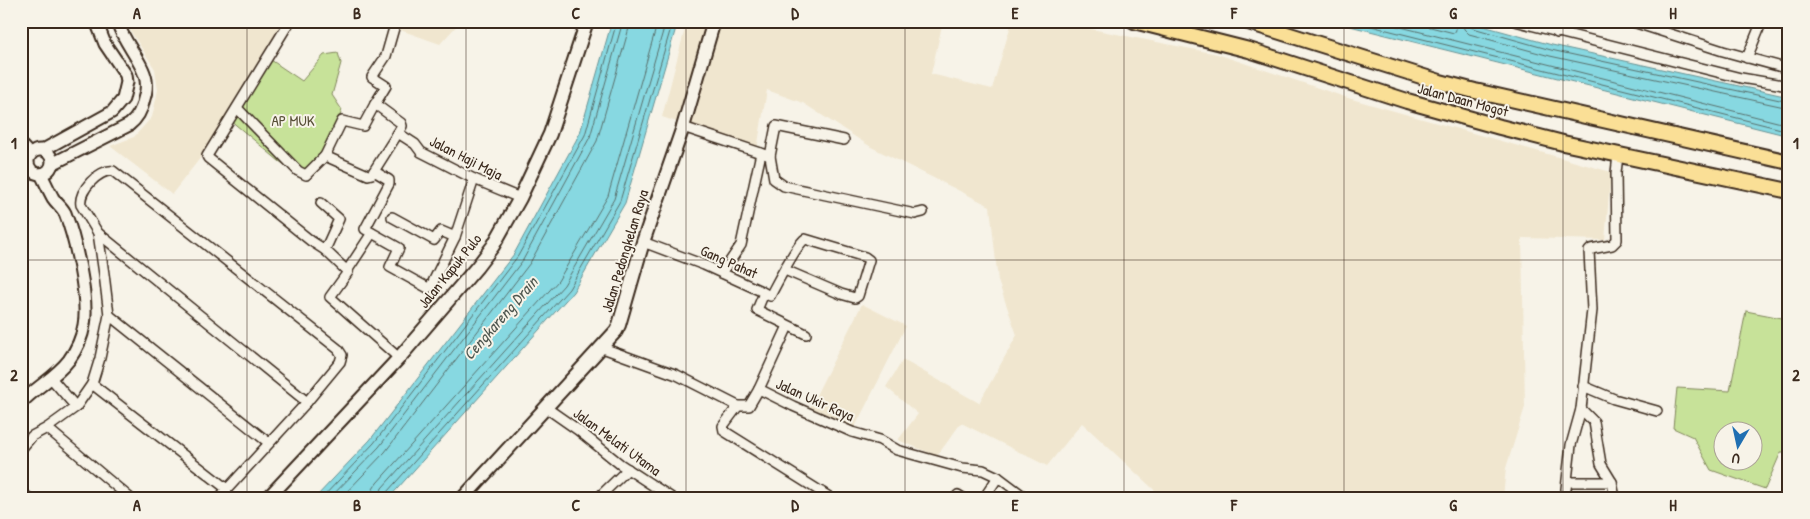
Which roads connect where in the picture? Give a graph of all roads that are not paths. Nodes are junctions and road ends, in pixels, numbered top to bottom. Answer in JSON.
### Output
{"nodes":[{"id":1,"x":96,"y":21,"type":"edge"},
{"id":2,"x":117,"y":21,"type":"edge"},
{"id":3,"x":290,"y":21,"type":"edge"},
{"id":4,"x":396,"y":21,"type":"edge"},
{"id":5,"x":587,"y":21,"type":"edge"},
{"id":6,"x":714,"y":21,"type":"edge"},
{"id":7,"x":1134,"y":21,"type":"edge"},
{"id":8,"x":1244,"y":21,"type":"edge"},
{"id":9,"x":1515,"y":21,"type":"edge"},
{"id":10,"x":1560,"y":21,"type":"edge"},
{"id":11,"x":1630,"y":21,"type":"edge"},
{"id":12,"x":1762,"y":21,"type":"edge"},
{"id":13,"x":1557,"y":33,"type":"junction"},
{"id":14,"x":1747,"y":58,"type":"junction"},
{"id":15,"x":1789,"y":69,"type":"edge"},
{"id":16,"x":1789,"y":86,"type":"edge"},
{"id":17,"x":376,"y":104,"type":"junction"},
{"id":18,"x":237,"y":108,"type":"junction"},
{"id":19,"x":683,"y":127,"type":"junction"},
{"id":20,"x":398,"y":133,"type":"junction"},
{"id":21,"x":844,"y":140,"type":"dead end"},
{"id":22,"x":21,"y":145,"type":"edge"},
{"id":23,"x":43,"y":150,"type":"junction"},
{"id":24,"x":761,"y":152,"type":"junction"},
{"id":25,"x":1618,"y":154,"type":"junction"},
{"id":26,"x":30,"y":155,"type":"junction"},
{"id":27,"x":325,"y":156,"type":"junction"},
{"id":28,"x":770,"y":156,"type":"junction"},
{"id":29,"x":1789,"y":162,"type":"edge"},
{"id":30,"x":47,"y":170,"type":"junction"},
{"id":31,"x":374,"y":171,"type":"junction"},
{"id":32,"x":474,"y":180,"type":"junction"},
{"id":33,"x":1789,"y":191,"type":"edge"},
{"id":34,"x":520,"y":198,"type":"junction"},
{"id":35,"x":321,"y":203,"type":"dead end"},
{"id":36,"x":924,"y":212,"type":"dead end"},
{"id":37,"x":392,"y":217,"type":"dead end"},
{"id":38,"x":98,"y":233,"type":"junction"},
{"id":39,"x":372,"y":233,"type":"junction"},
{"id":40,"x":455,"y":237,"type":"junction"},
{"id":41,"x":643,"y":242,"type":"junction"},
{"id":42,"x":325,"y":250,"type":"junction"},
{"id":43,"x":347,"y":270,"type":"junction"},
{"id":44,"x":784,"y":270,"type":"junction"},
{"id":45,"x":722,"y":273,"type":"junction"},
{"id":46,"x":764,"y":293,"type":"junction"},
{"id":47,"x":109,"y":316,"type":"junction"},
{"id":48,"x":788,"y":326,"type":"junction"},
{"id":49,"x":806,"y":334,"type":"dead end"},
{"id":50,"x":600,"y":346,"type":"junction"},
{"id":51,"x":399,"y":358,"type":"junction"},
{"id":52,"x":51,"y":378,"type":"junction"},
{"id":53,"x":92,"y":384,"type":"junction"},
{"id":54,"x":1583,"y":386,"type":"junction"},
{"id":55,"x":760,"y":389,"type":"junction"},
{"id":56,"x":307,"y":402,"type":"junction"},
{"id":57,"x":21,"y":403,"type":"edge"},
{"id":58,"x":738,"y":406,"type":"junction"},
{"id":59,"x":76,"y":407,"type":"junction"},
{"id":60,"x":545,"y":407,"type":"junction"},
{"id":61,"x":1580,"y":409,"type":"junction"},
{"id":62,"x":1657,"y":411,"type":"dead end"},
{"id":63,"x":47,"y":428,"type":"junction"},
{"id":64,"x":269,"y":444,"type":"junction"},
{"id":65,"x":21,"y":449,"type":"edge"},
{"id":66,"x":628,"y":469,"type":"junction"},
{"id":67,"x":998,"y":477,"type":"junction"},
{"id":68,"x":1567,"y":482,"type":"junction"},
{"id":69,"x":1612,"y":482,"type":"junction"},
{"id":70,"x":227,"y":489,"type":"junction"},
{"id":71,"x":21,"y":492,"type":"edge"},
{"id":72,"x":29,"y":498,"type":"edge"},
{"id":73,"x":130,"y":498,"type":"edge"},
{"id":74,"x":219,"y":498,"type":"edge"},
{"id":75,"x":268,"y":498,"type":"edge"},
{"id":76,"x":464,"y":498,"type":"edge"},
{"id":77,"x":598,"y":498,"type":"edge"},
{"id":78,"x":672,"y":498,"type":"edge"},
{"id":79,"x":831,"y":498,"type":"edge"},
{"id":80,"x":955,"y":498,"type":"edge"},
{"id":81,"x":963,"y":498,"type":"edge"},
{"id":82,"x":984,"y":498,"type":"edge"},
{"id":83,"x":1026,"y":498,"type":"edge"},
{"id":84,"x":1566,"y":498,"type":"edge"},
{"id":85,"x":1614,"y":498,"type":"edge"},
{"id":86,"x":1655,"y":498,"type":"edge"},
{"id":87,"x":1663,"y":498,"type":"edge"}],
"edges":[{"from":1,"to":23,"type":"street"},
{"from":2,"to":30,"type":"street"},
{"from":3,"to":18,"type":"street"},
{"from":4,"to":17,"type":"street"},
{"from":5,"to":34,"type":"main road","name":"Jalan Kapuk Pulo"},
{"from":6,"to":19,"type":"main road","name":"Jalan Pedongkelan Raya"},
{"from":7,"to":25,"type":"highway","name":"Jalan Daan Mogot"},
{"from":8,"to":29,"type":"highway","name":"Jalan Daan Mogot"},
{"from":9,"to":13,"type":"street"},
{"from":10,"to":13,"type":"street"},
{"from":11,"to":14,"type":"street"},
{"from":12,"to":14,"type":"street"},
{"from":13,"to":16,"type":"street"},
{"from":14,"to":15,"type":"street"},
{"from":17,"to":20,"type":"street","name":"Jalan Haji Maja"},
{"from":17,"to":27,"type":"street"},
{"from":18,"to":27,"type":"street"},
{"from":18,"to":42,"type":"street"},
{"from":19,"to":24,"type":"street"},
{"from":19,"to":41,"type":"main road","name":"Jalan Pedongkelan Raya"},
{"from":20,"to":31,"type":"street"},
{"from":20,"to":32,"type":"street","name":"Jalan Haji Maja"},
{"from":21,"to":28,"type":"street"},
{"from":22,"to":26,"type":"street"},
{"from":23,"to":26,"type":"street"},
{"from":23,"to":30,"type":"street"},
{"from":24,"to":28,"type":"street"},
{"from":24,"to":45,"type":"street"},
{"from":25,"to":33,"type":"highway","name":"Jalan Daan Mogot"},
{"from":25,"to":54,"type":"street"},
{"from":26,"to":30,"type":"street"},
{"from":27,"to":31,"type":"street"},
{"from":28,"to":36,"type":"street"},
{"from":30,"to":52,"type":"street"},
{"from":31,"to":39,"type":"street"},
{"from":32,"to":34,"type":"street","name":"Jalan Haji Maja"},
{"from":32,"to":40,"type":"street"},
{"from":34,"to":51,"type":"main road","name":"Jalan Kapuk Pulo"},
{"from":35,"to":42,"type":"street"},
{"from":37,"to":40,"type":"street"},
{"from":38,"to":47,"type":"street"},
{"from":38,"to":56,"type":"street"},
{"from":38,"to":56,"type":"street"},
{"from":39,"to":40,"type":"street"},
{"from":39,"to":43,"type":"street"},
{"from":41,"to":45,"type":"street","name":"Gang Pahat"},
{"from":41,"to":50,"type":"main road","name":"Jalan Pedongkelan Raya"},
{"from":42,"to":43,"type":"street"},
{"from":43,"to":51,"type":"street"},
{"from":44,"to":44,"type":"street"},
{"from":44,"to":46,"type":"street"},
{"from":45,"to":46,"type":"street","name":"Gang Pahat"},
{"from":46,"to":48,"type":"street","name":"Gang Pahat"},
{"from":47,"to":53,"type":"street"},
{"from":47,"to":64,"type":"street"},
{"from":48,"to":49,"type":"street","name":"Gang Pahat"},
{"from":48,"to":55,"type":"street"},
{"from":50,"to":58,"type":"street"},
{"from":50,"to":60,"type":"main road","name":"Jalan Pedongkelan Raya"},
{"from":51,"to":75,"type":"main road","name":"Jalan Kapuk Pulo"},
{"from":52,"to":57,"type":"street"},
{"from":52,"to":59,"type":"street"},
{"from":53,"to":59,"type":"street"},
{"from":53,"to":70,"type":"street"},
{"from":54,"to":61,"type":"street"},
{"from":54,"to":62,"type":"street"},
{"from":55,"to":58,"type":"street","name":"Jalan Ukir Raya"},
{"from":55,"to":67,"type":"street","name":"Jalan Ukir Raya"},
{"from":56,"to":64,"type":"street"},
{"from":58,"to":79,"type":"street"},
{"from":59,"to":63,"type":"street"},
{"from":60,"to":66,"type":"street","name":"Jalan Melati Utama"},
{"from":60,"to":76,"type":"main road","name":"Jalan Pedongkelan Raya"},
{"from":61,"to":68,"type":"street"},
{"from":61,"to":69,"type":"street"},
{"from":63,"to":65,"type":"street"},
{"from":63,"to":73,"type":"street"},
{"from":64,"to":70,"type":"street"},
{"from":66,"to":77,"type":"street"},
{"from":66,"to":78,"type":"street","name":"Jalan Melati Utama"},
{"from":67,"to":82,"type":"street"},
{"from":67,"to":83,"type":"street","name":"Jalan Ukir Raya"},
{"from":68,"to":69,"type":"street"},
{"from":68,"to":84,"type":"street"},
{"from":69,"to":85,"type":"street"},
{"from":70,"to":74,"type":"street"},
{"from":71,"to":72,"type":"street"},
{"from":80,"to":81,"type":"street"},
{"from":86,"to":87,"type":"street"}]}
